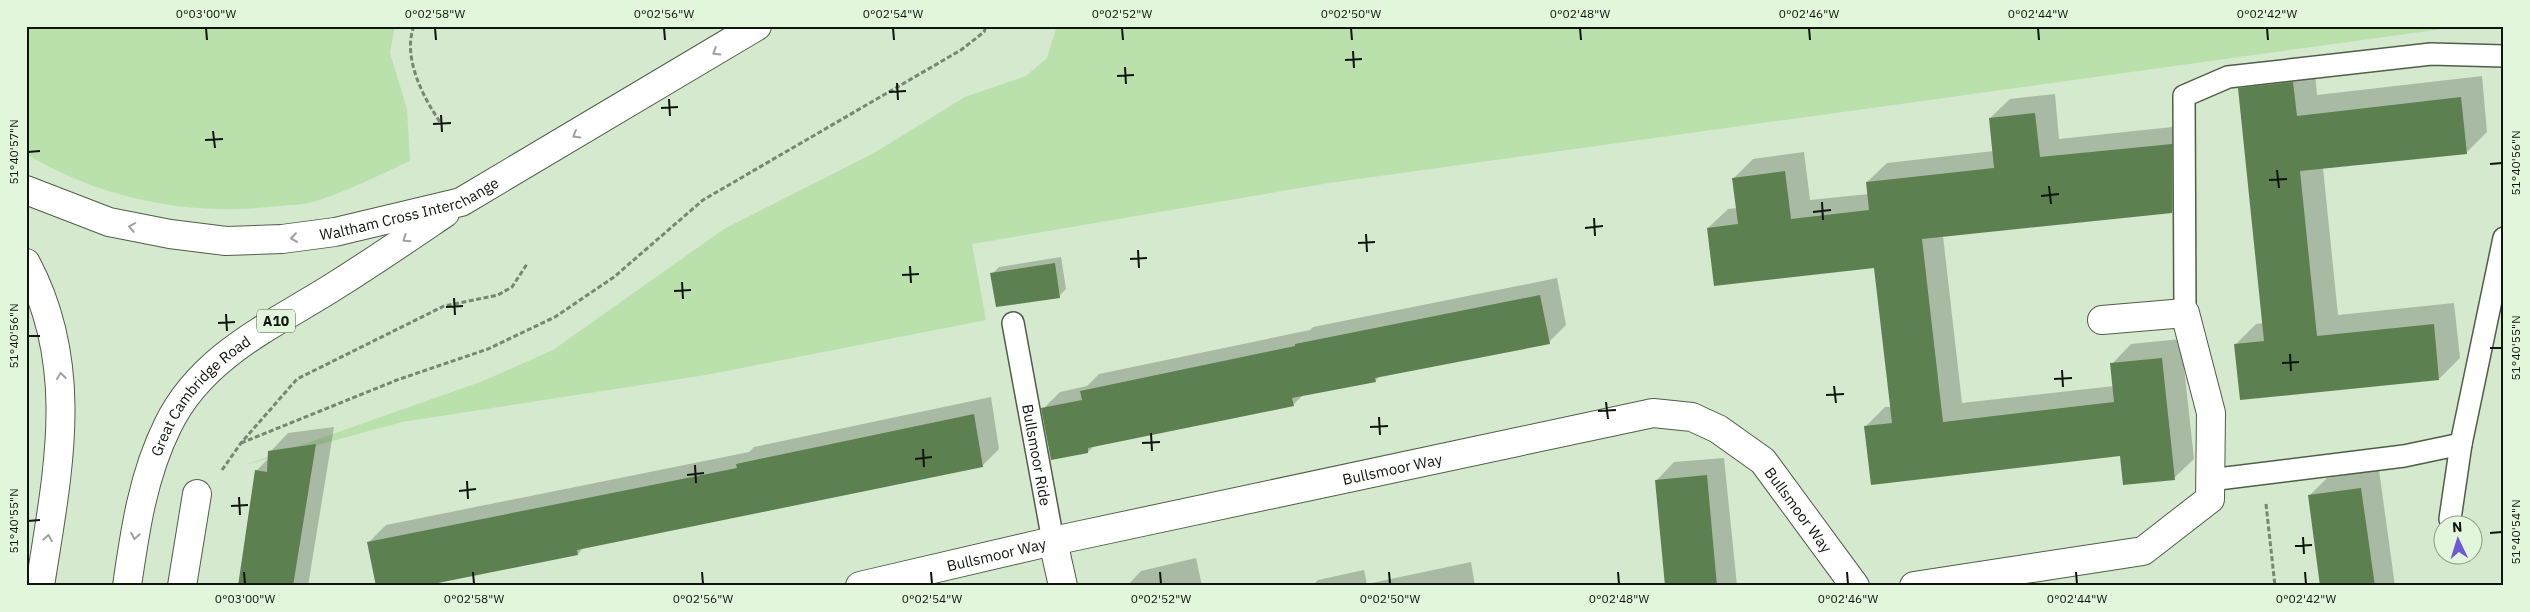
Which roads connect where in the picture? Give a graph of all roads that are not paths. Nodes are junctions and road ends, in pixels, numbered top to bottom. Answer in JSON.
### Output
{"nodes":[{"id":1,"x":757,"y":26,"type":"edge"},
{"id":2,"x":2504,"y":56,"type":"edge"},
{"id":3,"x":26,"y":190,"type":"edge"},
{"id":4,"x":461,"y":202,"type":"junction"},
{"id":5,"x":2504,"y":238,"type":"edge"},
{"id":6,"x":26,"y":263,"type":"edge"},
{"id":7,"x":2185,"y":313,"type":"junction"},
{"id":8,"x":2102,"y":320,"type":"dead end"},
{"id":9,"x":1012,"y":323,"type":"dead end"},
{"id":10,"x":2460,"y":444,"type":"junction"},
{"id":11,"x":2210,"y":480,"type":"junction"},
{"id":12,"x":197,"y":494,"type":"dead end"},
{"id":13,"x":2451,"y":514,"type":"edge"},
{"id":14,"x":1053,"y":541,"type":"junction"},
{"id":15,"x":40,"y":586,"type":"edge"},
{"id":16,"x":127,"y":586,"type":"edge"},
{"id":17,"x":182,"y":586,"type":"edge"},
{"id":18,"x":860,"y":586,"type":"edge"},
{"id":19,"x":1063,"y":586,"type":"edge"},
{"id":20,"x":1855,"y":586,"type":"edge"},
{"id":21,"x":1914,"y":586,"type":"edge"}],
"edges":[{"from":1,"to":4,"type":"main road","name":"Waltham Cross Interchange","one_way":true},
{"from":2,"to":7,"type":"lane"},
{"from":4,"to":3,"type":"main road","name":"Waltham Cross Interchange","one_way":true},
{"from":4,"to":16,"type":"main road","name":"Great Cambridge Road","number":"A10","one_way":true},
{"from":5,"to":10,"type":"lane"},
{"from":15,"to":6,"type":"main road","one_way":true},
{"from":7,"to":8,"type":"main road"},
{"from":7,"to":11,"type":"main road"},
{"from":9,"to":14,"type":"lane","name":"Bullsmoor Ride"},
{"from":10,"to":11,"type":"lane"},
{"from":10,"to":13,"type":"lane"},
{"from":11,"to":21,"type":"main road"},
{"from":12,"to":17,"type":"main road"},
{"from":14,"to":18,"type":"main road","name":"Bullsmoor Way"},
{"from":14,"to":19,"type":"main road","name":"Bullsmoor Ride"},
{"from":14,"to":20,"type":"main road","name":"Bullsmoor Way"}]}
